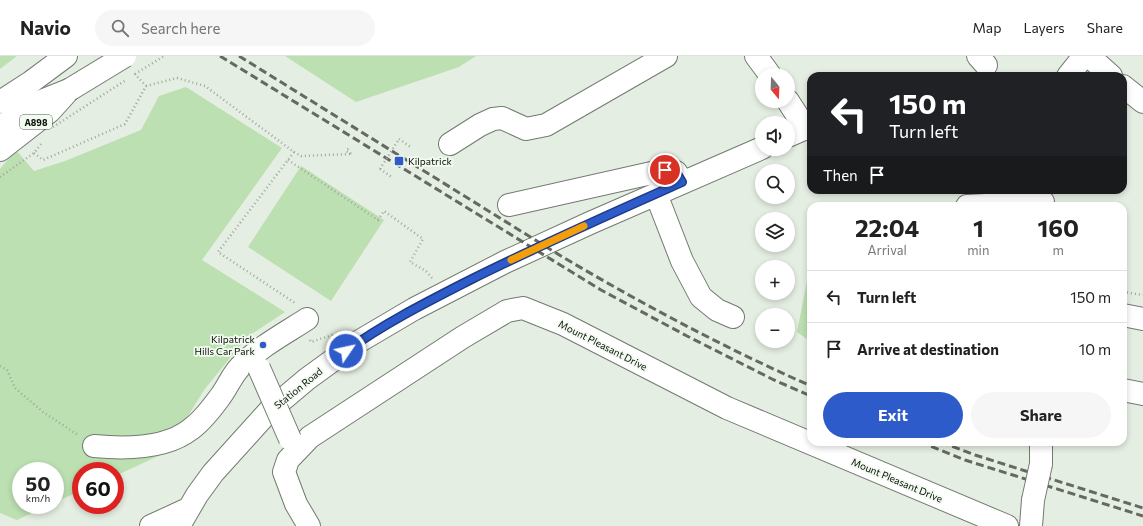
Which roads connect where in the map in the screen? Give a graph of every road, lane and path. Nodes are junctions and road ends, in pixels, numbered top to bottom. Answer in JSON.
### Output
{"nodes":[{"id":1,"x":65,"y":56,"type":"edge"},
{"id":2,"x":164,"y":56,"type":"edge"},
{"id":3,"x":666,"y":56,"type":"edge"},
{"id":4,"x":756,"y":56,"type":"edge"},
{"id":5,"x":1084,"y":56,"type":"edge"},
{"id":6,"x":1089,"y":56,"type":"edge"},
{"id":7,"x":128,"y":63,"type":"edge"},
{"id":8,"x":765,"y":68,"type":"edge"},
{"id":9,"x":1071,"y":72,"type":"edge"},
{"id":10,"x":1107,"y":72,"type":"edge"},
{"id":11,"x":146,"y":86,"type":"junction"},
{"id":12,"x":1127,"y":89,"type":"edge"},
{"id":13,"x":0,"y":90,"type":"edge"},
{"id":14,"x":70,"y":90,"type":"junction"},
{"id":15,"x":0,"y":102,"type":"edge"},
{"id":16,"x":1143,"y":102,"type":"edge"},
{"id":17,"x":791,"y":108,"type":"edge"},
{"id":18,"x":0,"y":127,"type":"edge"},
{"id":19,"x":53,"y":127,"type":"dead end"},
{"id":20,"x":802,"y":130,"type":"edge"},
{"id":21,"x":450,"y":144,"type":"dead end"},
{"id":22,"x":349,"y":148,"type":"dead end"},
{"id":23,"x":412,"y":148,"type":"dead end"},
{"id":24,"x":0,"y":150,"type":"edge"},
{"id":25,"x":755,"y":151,"type":"edge"},
{"id":26,"x":294,"y":152,"type":"junction"},
{"id":27,"x":288,"y":160,"type":"junction"},
{"id":28,"x":0,"y":177,"type":"edge"},
{"id":29,"x":393,"y":178,"type":"dead end"},
{"id":30,"x":682,"y":182,"type":"junction"},
{"id":31,"x":656,"y":194,"type":"junction"},
{"id":32,"x":1046,"y":199,"type":"edge"},
{"id":33,"x":1012,"y":202,"type":"edge"},
{"id":34,"x":509,"y":205,"type":"dead end"},
{"id":35,"x":435,"y":282,"type":"dead end"},
{"id":36,"x":1127,"y":293,"type":"edge"},
{"id":37,"x":1143,"y":295,"type":"edge"},
{"id":38,"x":1127,"y":316,"type":"edge"},
{"id":39,"x":733,"y":317,"type":"dead end"},
{"id":40,"x":1143,"y":319,"type":"edge"},
{"id":41,"x":302,"y":322,"type":"junction"},
{"id":42,"x":340,"y":332,"type":"dead end"},
{"id":43,"x":256,"y":361,"type":"junction"},
{"id":44,"x":0,"y":366,"type":"edge"},
{"id":45,"x":1127,"y":391,"type":"edge"},
{"id":46,"x":1143,"y":394,"type":"edge"},
{"id":47,"x":807,"y":442,"type":"edge"},
{"id":48,"x":293,"y":445,"type":"junction"},
{"id":49,"x":94,"y":446,"type":"joint"},
{"id":50,"x":817,"y":446,"type":"edge"},
{"id":51,"x":1041,"y":446,"type":"edge"},
{"id":52,"x":183,"y":518,"type":"edge"},
{"id":53,"x":151,"y":526,"type":"edge"},
{"id":54,"x":309,"y":526,"type":"edge"},
{"id":55,"x":1007,"y":526,"type":"edge"},
{"id":56,"x":1031,"y":526,"type":"edge"}],
"edges":[{"from":1,"to":13,"type":"main road"},
{"from":1,"to":15,"type":"main road"},
{"from":2,"to":19,"type":"path","bridge":true},
{"from":3,"to":21,"type":"main road"},
{"from":4,"to":8,"type":"main road"},
{"from":5,"to":9,"type":"main road"},
{"from":6,"to":10,"type":"main road"},
{"from":7,"to":11,"type":"path"},
{"from":7,"to":14,"type":"main road","number":"A898","bridge":true},
{"from":11,"to":26,"type":"path"},
{"from":11,"to":28,"type":"path"},
{"from":12,"to":16,"type":"main road"},
{"from":14,"to":18,"type":"main road","number":"A898"},
{"from":14,"to":24,"type":"main road","number":"A898"},
{"from":17,"to":20,"type":"main road"},
{"from":22,"to":26,"type":"path"},
{"from":23,"to":29,"type":"path","bridge":true},
{"from":25,"to":30,"type":"main road","name":"Station Road"},
{"from":26,"to":27,"type":"path"},
{"from":27,"to":35,"type":"path"},
{"from":27,"to":41,"type":"path"},
{"from":30,"to":31,"type":"main road","name":"Station Road"},
{"from":30,"to":34,"type":"main road"},
{"from":31,"to":39,"type":"main road"},
{"from":31,"to":52,"type":"main road","name":"Station Road"},
{"from":32,"to":33,"type":"main road"},
{"from":36,"to":37,"type":"path"},
{"from":38,"to":40,"type":"main road"},
{"from":41,"to":42,"type":"path"},
{"from":41,"to":43,"type":"main road"},
{"from":43,"to":48,"type":"main road","bridge":true},
{"from":43,"to":49,"type":"main road"},
{"from":44,"to":49,"type":"path"},
{"from":45,"to":46,"type":"main road"},
{"from":47,"to":48,"type":"main road","name":"Mount Pleasant Drive"},
{"from":48,"to":54,"type":"main road","name":"Mount Pleasant Drive"},
{"from":50,"to":55,"type":"main road","name":"Mount Pleasant Drive"},
{"from":51,"to":56,"type":"main road","bridge":true},
{"from":52,"to":53,"type":"main road","name":"Station Road"}]}
